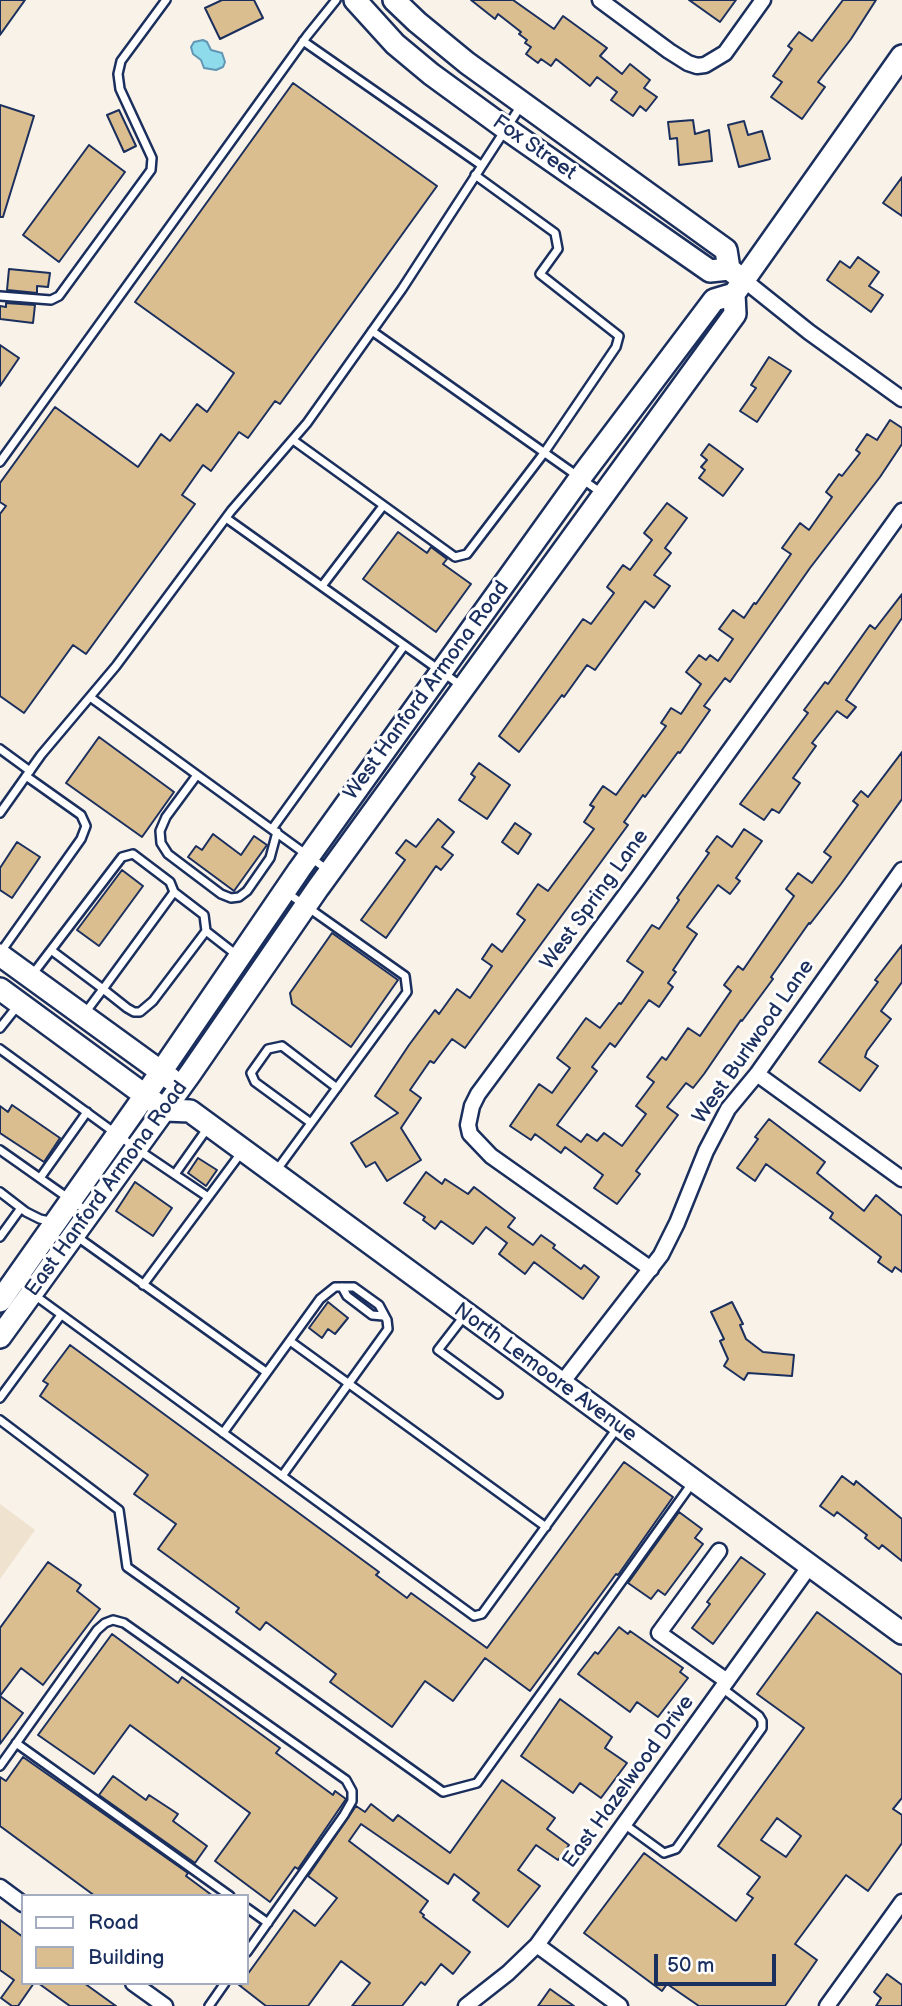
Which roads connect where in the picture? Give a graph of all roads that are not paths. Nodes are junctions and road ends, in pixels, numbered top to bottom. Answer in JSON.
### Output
{"nodes":[{"id":1,"x":166,"y":0,"type":"edge"},
{"id":2,"x":336,"y":0,"type":"edge"},
{"id":3,"x":355,"y":0,"type":"edge"},
{"id":4,"x":394,"y":0,"type":"edge"},
{"id":5,"x":600,"y":0,"type":"edge"},
{"id":6,"x":763,"y":0,"type":"edge"},
{"id":7,"x":303,"y":41,"type":"junction"},
{"id":8,"x":902,"y":56,"type":"edge"},
{"id":9,"x":522,"y":104,"type":"junction"},
{"id":10,"x":505,"y":128,"type":"junction"},
{"id":11,"x":481,"y":165,"type":"junction"},
{"id":12,"x":475,"y":175,"type":"junction"},
{"id":13,"x":736,"y":281,"type":"junction"},
{"id":14,"x":0,"y":296,"type":"edge"},
{"id":15,"x":372,"y":331,"type":"junction"},
{"id":16,"x":902,"y":399,"type":"edge"},
{"id":17,"x":293,"y":440,"type":"junction"},
{"id":18,"x":544,"y":453,"type":"junction"},
{"id":19,"x":0,"y":462,"type":"edge"},
{"id":20,"x":580,"y":478,"type":"junction"},
{"id":21,"x":603,"y":494,"type":"junction"},
{"id":22,"x":383,"y":506,"type":"junction"},
{"id":23,"x":902,"y":511,"type":"edge"},
{"id":24,"x":226,"y":518,"type":"junction"},
{"id":25,"x":322,"y":586,"type":"junction"},
{"id":26,"x":404,"y":646,"type":"junction"},
{"id":27,"x":441,"y":672,"type":"junction"},
{"id":28,"x":463,"y":688,"type":"junction"},
{"id":29,"x":90,"y":697,"type":"junction"},
{"id":30,"x":0,"y":749,"type":"edge"},
{"id":31,"x":28,"y":773,"type":"junction"},
{"id":32,"x":197,"y":775,"type":"junction"},
{"id":33,"x":1,"y":808,"type":"edge"},
{"id":34,"x":274,"y":831,"type":"junction"},
{"id":35,"x":310,"y":856,"type":"junction"},
{"id":36,"x":902,"y":870,"type":"edge"},
{"id":37,"x":330,"y":871,"type":"junction"},
{"id":38,"x":285,"y":891,"type":"junction"},
{"id":39,"x":174,"y":892,"type":"junction"},
{"id":40,"x":306,"y":905,"type":"junction"},
{"id":41,"x":206,"y":931,"type":"junction"},
{"id":42,"x":51,"y":950,"type":"junction"},
{"id":43,"x":0,"y":954,"type":"edge"},
{"id":44,"x":240,"y":958,"type":"junction"},
{"id":45,"x":260,"y":973,"type":"junction"},
{"id":46,"x":30,"y":978,"type":"junction"},
{"id":47,"x":0,"y":989,"type":"edge"},
{"id":48,"x":103,"y":989,"type":"junction"},
{"id":49,"x":19,"y":1003,"type":"junction"},
{"id":50,"x":82,"y":1016,"type":"junction"},
{"id":51,"x":0,"y":1028,"type":"edge"},
{"id":52,"x":0,"y":1049,"type":"edge"},
{"id":53,"x":161,"y":1072,"type":"junction"},
{"id":54,"x":757,"y":1074,"type":"junction"},
{"id":55,"x":186,"y":1081,"type":"junction"},
{"id":56,"x":337,"y":1087,"type":"junction"},
{"id":57,"x":141,"y":1101,"type":"junction"},
{"id":58,"x":165,"y":1110,"type":"junction"},
{"id":59,"x":190,"y":1111,"type":"junction"},
{"id":60,"x":87,"y":1112,"type":"junction"},
{"id":61,"x":311,"y":1123,"type":"junction"},
{"id":62,"x":210,"y":1126,"type":"junction"},
{"id":63,"x":118,"y":1135,"type":"junction"},
{"id":64,"x":137,"y":1149,"type":"junction"},
{"id":65,"x":0,"y":1150,"type":"edge"},
{"id":66,"x":242,"y":1150,"type":"junction"},
{"id":67,"x":175,"y":1174,"type":"junction"},
{"id":68,"x":274,"y":1174,"type":"junction"},
{"id":69,"x":40,"y":1178,"type":"junction"},
{"id":70,"x":902,"y":1179,"type":"edge"},
{"id":71,"x":0,"y":1192,"type":"edge"},
{"id":72,"x":208,"y":1197,"type":"junction"},
{"id":73,"x":72,"y":1200,"type":"junction"},
{"id":74,"x":21,"y":1208,"type":"junction"},
{"id":75,"x":90,"y":1213,"type":"junction"},
{"id":76,"x":56,"y":1222,"type":"junction"},
{"id":77,"x":75,"y":1235,"type":"junction"},
{"id":78,"x":0,"y":1237,"type":"edge"},
{"id":79,"x":651,"y":1269,"type":"junction"},
{"id":80,"x":9,"y":1278,"type":"junction"},
{"id":81,"x":144,"y":1284,"type":"junction"},
{"id":82,"x":32,"y":1293,"type":"junction"},
{"id":83,"x":0,"y":1301,"type":"edge"},
{"id":84,"x":61,"y":1314,"type":"junction"},
{"id":85,"x":466,"y":1314,"type":"junction"},
{"id":86,"x":0,"y":1337,"type":"edge"},
{"id":87,"x":290,"y":1340,"type":"junction"},
{"id":88,"x":266,"y":1372,"type":"junction"},
{"id":89,"x":348,"y":1384,"type":"junction"},
{"id":90,"x":561,"y":1384,"type":"junction"},
{"id":91,"x":498,"y":1394,"type":"dead end"},
{"id":92,"x":0,"y":1398,"type":"edge"},
{"id":93,"x":0,"y":1420,"type":"edge"},
{"id":94,"x":619,"y":1426,"type":"junction"},
{"id":95,"x":223,"y":1433,"type":"junction"},
{"id":96,"x":282,"y":1476,"type":"junction"},
{"id":97,"x":694,"y":1481,"type":"junction"},
{"id":98,"x":546,"y":1527,"type":"junction"},
{"id":99,"x":719,"y":1551,"type":"dead end"},
{"id":100,"x":809,"y":1567,"type":"junction"},
{"id":101,"x":902,"y":1633,"type":"edge"},
{"id":102,"x":724,"y":1685,"type":"junction"},
{"id":103,"x":16,"y":1743,"type":"junction"},
{"id":104,"x":0,"y":1766,"type":"edge"},
{"id":105,"x":624,"y":1824,"type":"junction"},
{"id":106,"x":0,"y":1887,"type":"edge"},
{"id":107,"x":227,"y":1894,"type":"edge"},
{"id":108,"x":902,"y":1902,"type":"edge"},
{"id":109,"x":21,"y":1903,"type":"edge"},
{"id":110,"x":248,"y":1909,"type":"edge"},
{"id":111,"x":268,"y":1923,"type":"junction"},
{"id":112,"x":537,"y":1945,"type":"junction"},
{"id":113,"x":248,"y":1951,"type":"edge"},
{"id":114,"x":136,"y":1985,"type":"edge"},
{"id":115,"x":224,"y":1985,"type":"edge"},
{"id":116,"x":161,"y":2005,"type":"edge"},
{"id":117,"x":209,"y":2006,"type":"edge"},
{"id":118,"x":466,"y":2006,"type":"edge"},
{"id":119,"x":620,"y":2006,"type":"edge"},
{"id":120,"x":827,"y":2006,"type":"edge"}],
"edges":[{"from":1,"to":14,"type":"lane"},
{"from":2,"to":7,"type":"lane"},
{"from":3,"to":10,"type":"main road","name":"Fox Street"},
{"from":4,"to":9,"type":"main road","name":"Fox Street"},
{"from":5,"to":6,"type":"street"},
{"from":7,"to":11,"type":"lane"},
{"from":7,"to":19,"type":"lane"},
{"from":8,"to":13,"type":"main road"},
{"from":9,"to":10,"type":"lane"},
{"from":9,"to":13,"type":"main road","name":"Fox Street"},
{"from":10,"to":11,"type":"lane"},
{"from":10,"to":13,"type":"main road","name":"Fox Street"},
{"from":11,"to":12,"type":"lane"},
{"from":12,"to":15,"type":"lane"},
{"from":12,"to":18,"type":"lane"},
{"from":13,"to":16,"type":"street"},
{"from":13,"to":20,"type":"main road","name":"West Hanford Armona Road"},
{"from":13,"to":21,"type":"main road","name":"West Hanford Armona Road"},
{"from":15,"to":17,"type":"lane"},
{"from":15,"to":18,"type":"lane"},
{"from":17,"to":22,"type":"lane"},
{"from":17,"to":24,"type":"lane"},
{"from":18,"to":20,"type":"lane"},
{"from":18,"to":22,"type":"lane"},
{"from":20,"to":21,"type":"lane"},
{"from":20,"to":27,"type":"main road","name":"West Hanford Armona Road"},
{"from":21,"to":28,"type":"main road","name":"West Hanford Armona Road"},
{"from":22,"to":25,"type":"lane"},
{"from":23,"to":79,"type":"street","name":"West Spring Lane"},
{"from":24,"to":25,"type":"lane"},
{"from":24,"to":29,"type":"lane"},
{"from":25,"to":26,"type":"lane"},
{"from":26,"to":27,"type":"lane"},
{"from":26,"to":34,"type":"lane"},
{"from":27,"to":28,"type":"lane"},
{"from":27,"to":35,"type":"main road","name":"West Hanford Armona Road"},
{"from":28,"to":37,"type":"main road","name":"West Hanford Armona Road"},
{"from":29,"to":31,"type":"lane"},
{"from":29,"to":32,"type":"lane"},
{"from":30,"to":31,"type":"lane"},
{"from":31,"to":33,"type":"lane"},
{"from":31,"to":43,"type":"lane"},
{"from":32,"to":34,"type":"lane"},
{"from":32,"to":34,"type":"lane"},
{"from":34,"to":35,"type":"lane"},
{"from":35,"to":37,"type":"lane"},
{"from":35,"to":38,"type":"main road","name":"West Hanford Armona Road"},
{"from":36,"to":54,"type":"street","name":"West Burlwood Lane"},
{"from":37,"to":40,"type":"main road","name":"West Hanford Armona Road"},
{"from":38,"to":40,"type":"lane"},
{"from":38,"to":44,"type":"main road","name":"West Hanford Armona Road"},
{"from":39,"to":41,"type":"lane"},
{"from":39,"to":42,"type":"lane"},
{"from":39,"to":48,"type":"lane"},
{"from":40,"to":45,"type":"main road","name":"West Hanford Armona Road"},
{"from":40,"to":56,"type":"lane"},
{"from":41,"to":44,"type":"lane"},
{"from":41,"to":48,"type":"lane"},
{"from":42,"to":46,"type":"lane"},
{"from":42,"to":48,"type":"lane"},
{"from":43,"to":46,"type":"main road"},
{"from":44,"to":45,"type":"main road"},
{"from":44,"to":53,"type":"main road","name":"West Hanford Armona Road"},
{"from":45,"to":55,"type":"main road","name":"West Hanford Armona Road"},
{"from":46,"to":50,"type":"main road"},
{"from":47,"to":49,"type":"main road"},
{"from":48,"to":50,"type":"lane"},
{"from":49,"to":51,"type":"lane"},
{"from":49,"to":57,"type":"main road"},
{"from":50,"to":53,"type":"main road"},
{"from":52,"to":60,"type":"lane"},
{"from":53,"to":55,"type":"main road"},
{"from":53,"to":57,"type":"main road","name":"West Hanford Armona Road"},
{"from":54,"to":70,"type":"street"},
{"from":54,"to":79,"type":"street","name":"West Burlwood Lane"},
{"from":55,"to":58,"type":"main road","name":"East Hanford Armona Road"},
{"from":55,"to":59,"type":"main road"},
{"from":56,"to":61,"type":"lane"},
{"from":56,"to":61,"type":"lane"},
{"from":57,"to":58,"type":"main road"},
{"from":57,"to":63,"type":"main road","name":"East Hanford Armona Road"},
{"from":58,"to":59,"type":"main road"},
{"from":58,"to":64,"type":"main road","name":"East Hanford Armona Road"},
{"from":59,"to":62,"type":"main road","name":"North Lemoore Avenue"},
{"from":60,"to":63,"type":"lane"},
{"from":60,"to":69,"type":"lane"},
{"from":61,"to":68,"type":"lane"},
{"from":62,"to":66,"type":"main road","name":"North Lemoore Avenue"},
{"from":62,"to":67,"type":"lane"},
{"from":63,"to":64,"type":"lane"},
{"from":63,"to":73,"type":"main road","name":"East Hanford Armona Road"},
{"from":64,"to":67,"type":"lane"},
{"from":64,"to":75,"type":"main road","name":"East Hanford Armona Road"},
{"from":65,"to":69,"type":"lane"},
{"from":66,"to":68,"type":"main road","name":"North Lemoore Avenue"},
{"from":66,"to":72,"type":"lane"},
{"from":67,"to":72,"type":"lane"},
{"from":68,"to":85,"type":"main road","name":"North Lemoore Avenue"},
{"from":69,"to":73,"type":"lane"},
{"from":71,"to":74,"type":"lane"},
{"from":72,"to":81,"type":"lane"},
{"from":73,"to":75,"type":"lane"},
{"from":73,"to":76,"type":"main road","name":"East Hanford Armona Road"},
{"from":74,"to":76,"type":"lane"},
{"from":74,"to":78,"type":"lane"},
{"from":75,"to":77,"type":"main road","name":"East Hanford Armona Road"},
{"from":76,"to":77,"type":"lane"},
{"from":76,"to":80,"type":"main road","name":"East Hanford Armona Road"},
{"from":77,"to":81,"type":"lane"},
{"from":77,"to":82,"type":"main road","name":"East Hanford Armona Road"},
{"from":79,"to":90,"type":"street","name":"West Burlwood Lane"},
{"from":80,"to":82,"type":"lane"},
{"from":80,"to":83,"type":"main road","name":"East Hanford Armona Road"},
{"from":81,"to":88,"type":"lane"},
{"from":82,"to":84,"type":"lane"},
{"from":82,"to":86,"type":"main road","name":"East Hanford Armona Road"},
{"from":84,"to":92,"type":"lane"},
{"from":84,"to":95,"type":"lane"},
{"from":85,"to":90,"type":"main road","name":"North Lemoore Avenue"},
{"from":85,"to":91,"type":"lane"},
{"from":87,"to":88,"type":"lane"},
{"from":87,"to":89,"type":"lane"},
{"from":87,"to":89,"type":"lane"},
{"from":88,"to":95,"type":"lane"},
{"from":89,"to":96,"type":"lane"},
{"from":89,"to":98,"type":"lane"},
{"from":90,"to":94,"type":"main road","name":"North Lemoore Avenue"},
{"from":93,"to":97,"type":"lane"},
{"from":94,"to":97,"type":"main road","name":"North Lemoore Avenue"},
{"from":94,"to":98,"type":"lane"},
{"from":95,"to":96,"type":"lane"},
{"from":96,"to":98,"type":"lane"},
{"from":97,"to":100,"type":"main road","name":"North Lemoore Avenue"},
{"from":99,"to":102,"type":"street"},
{"from":100,"to":101,"type":"main road","name":"North Lemoore Avenue"},
{"from":100,"to":102,"type":"street","name":"East Hazelwood Drive"},
{"from":102,"to":105,"type":"street","name":"East Hazelwood Drive"},
{"from":102,"to":105,"type":"lane"},
{"from":103,"to":104,"type":"lane"},
{"from":103,"to":107,"type":"lane"},
{"from":103,"to":111,"type":"lane"},
{"from":105,"to":112,"type":"street","name":"East Hazelwood Drive"},
{"from":106,"to":109,"type":"street"},
{"from":108,"to":120,"type":"street"},
{"from":110,"to":111,"type":"lane"},
{"from":111,"to":113,"type":"lane"},
{"from":112,"to":118,"type":"street","name":"East Hazelwood Drive"},
{"from":112,"to":119,"type":"street"},
{"from":114,"to":116,"type":"street"},
{"from":115,"to":117,"type":"lane"}]}
